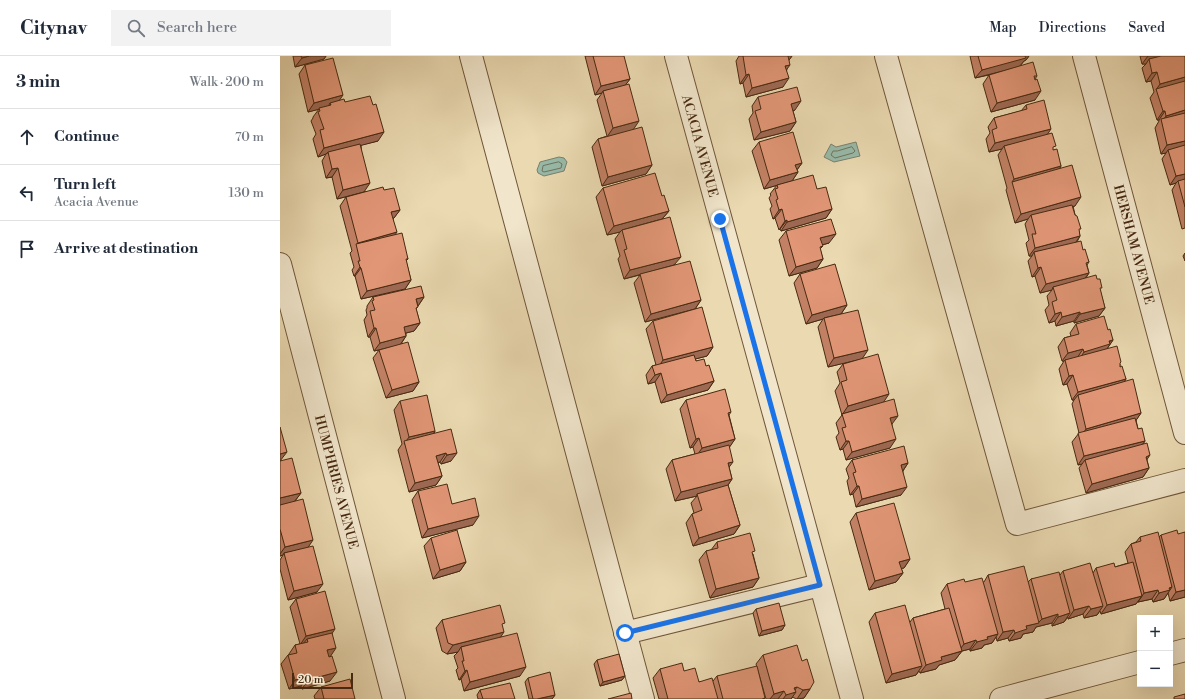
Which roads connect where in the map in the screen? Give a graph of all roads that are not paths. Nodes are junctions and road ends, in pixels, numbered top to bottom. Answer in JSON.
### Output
{"nodes":[{"id":1,"x":471,"y":56,"type":"edge"},
{"id":2,"x":676,"y":56,"type":"edge"},
{"id":3,"x":886,"y":56,"type":"edge"},
{"id":4,"x":1084,"y":56,"type":"edge"},
{"id":5,"x":280,"y":264,"type":"edge"},
{"id":6,"x":1185,"y":433,"type":"edge"},
{"id":7,"x":1185,"y":480,"type":"edge"},
{"id":8,"x":820,"y":585,"type":"junction"},
{"id":9,"x":625,"y":633,"type":"junction"},
{"id":10,"x":1185,"y":650,"type":"edge"},
{"id":11,"x":1173,"y":653,"type":"edge"},
{"id":12,"x":1137,"y":663,"type":"edge"},
{"id":13,"x":394,"y":699,"type":"edge"},
{"id":14,"x":643,"y":699,"type":"edge"},
{"id":15,"x":852,"y":699,"type":"edge"},
{"id":16,"x":1001,"y":699,"type":"edge"}],
"edges":[{"from":1,"to":9,"type":"street"},
{"from":2,"to":8,"type":"street","name":"ACACIA AVENUE"},
{"from":3,"to":7,"type":"street"},
{"from":4,"to":6,"type":"street","name":"HERSHAM AVENUE"},
{"from":5,"to":13,"type":"street","name":"HUMPHRIES AVENUE"},
{"from":8,"to":9,"type":"street"},
{"from":8,"to":15,"type":"street","name":"ACACIA AVENUE"},
{"from":9,"to":14,"type":"street"},
{"from":10,"to":11,"type":"street"},
{"from":12,"to":16,"type":"street"}]}
